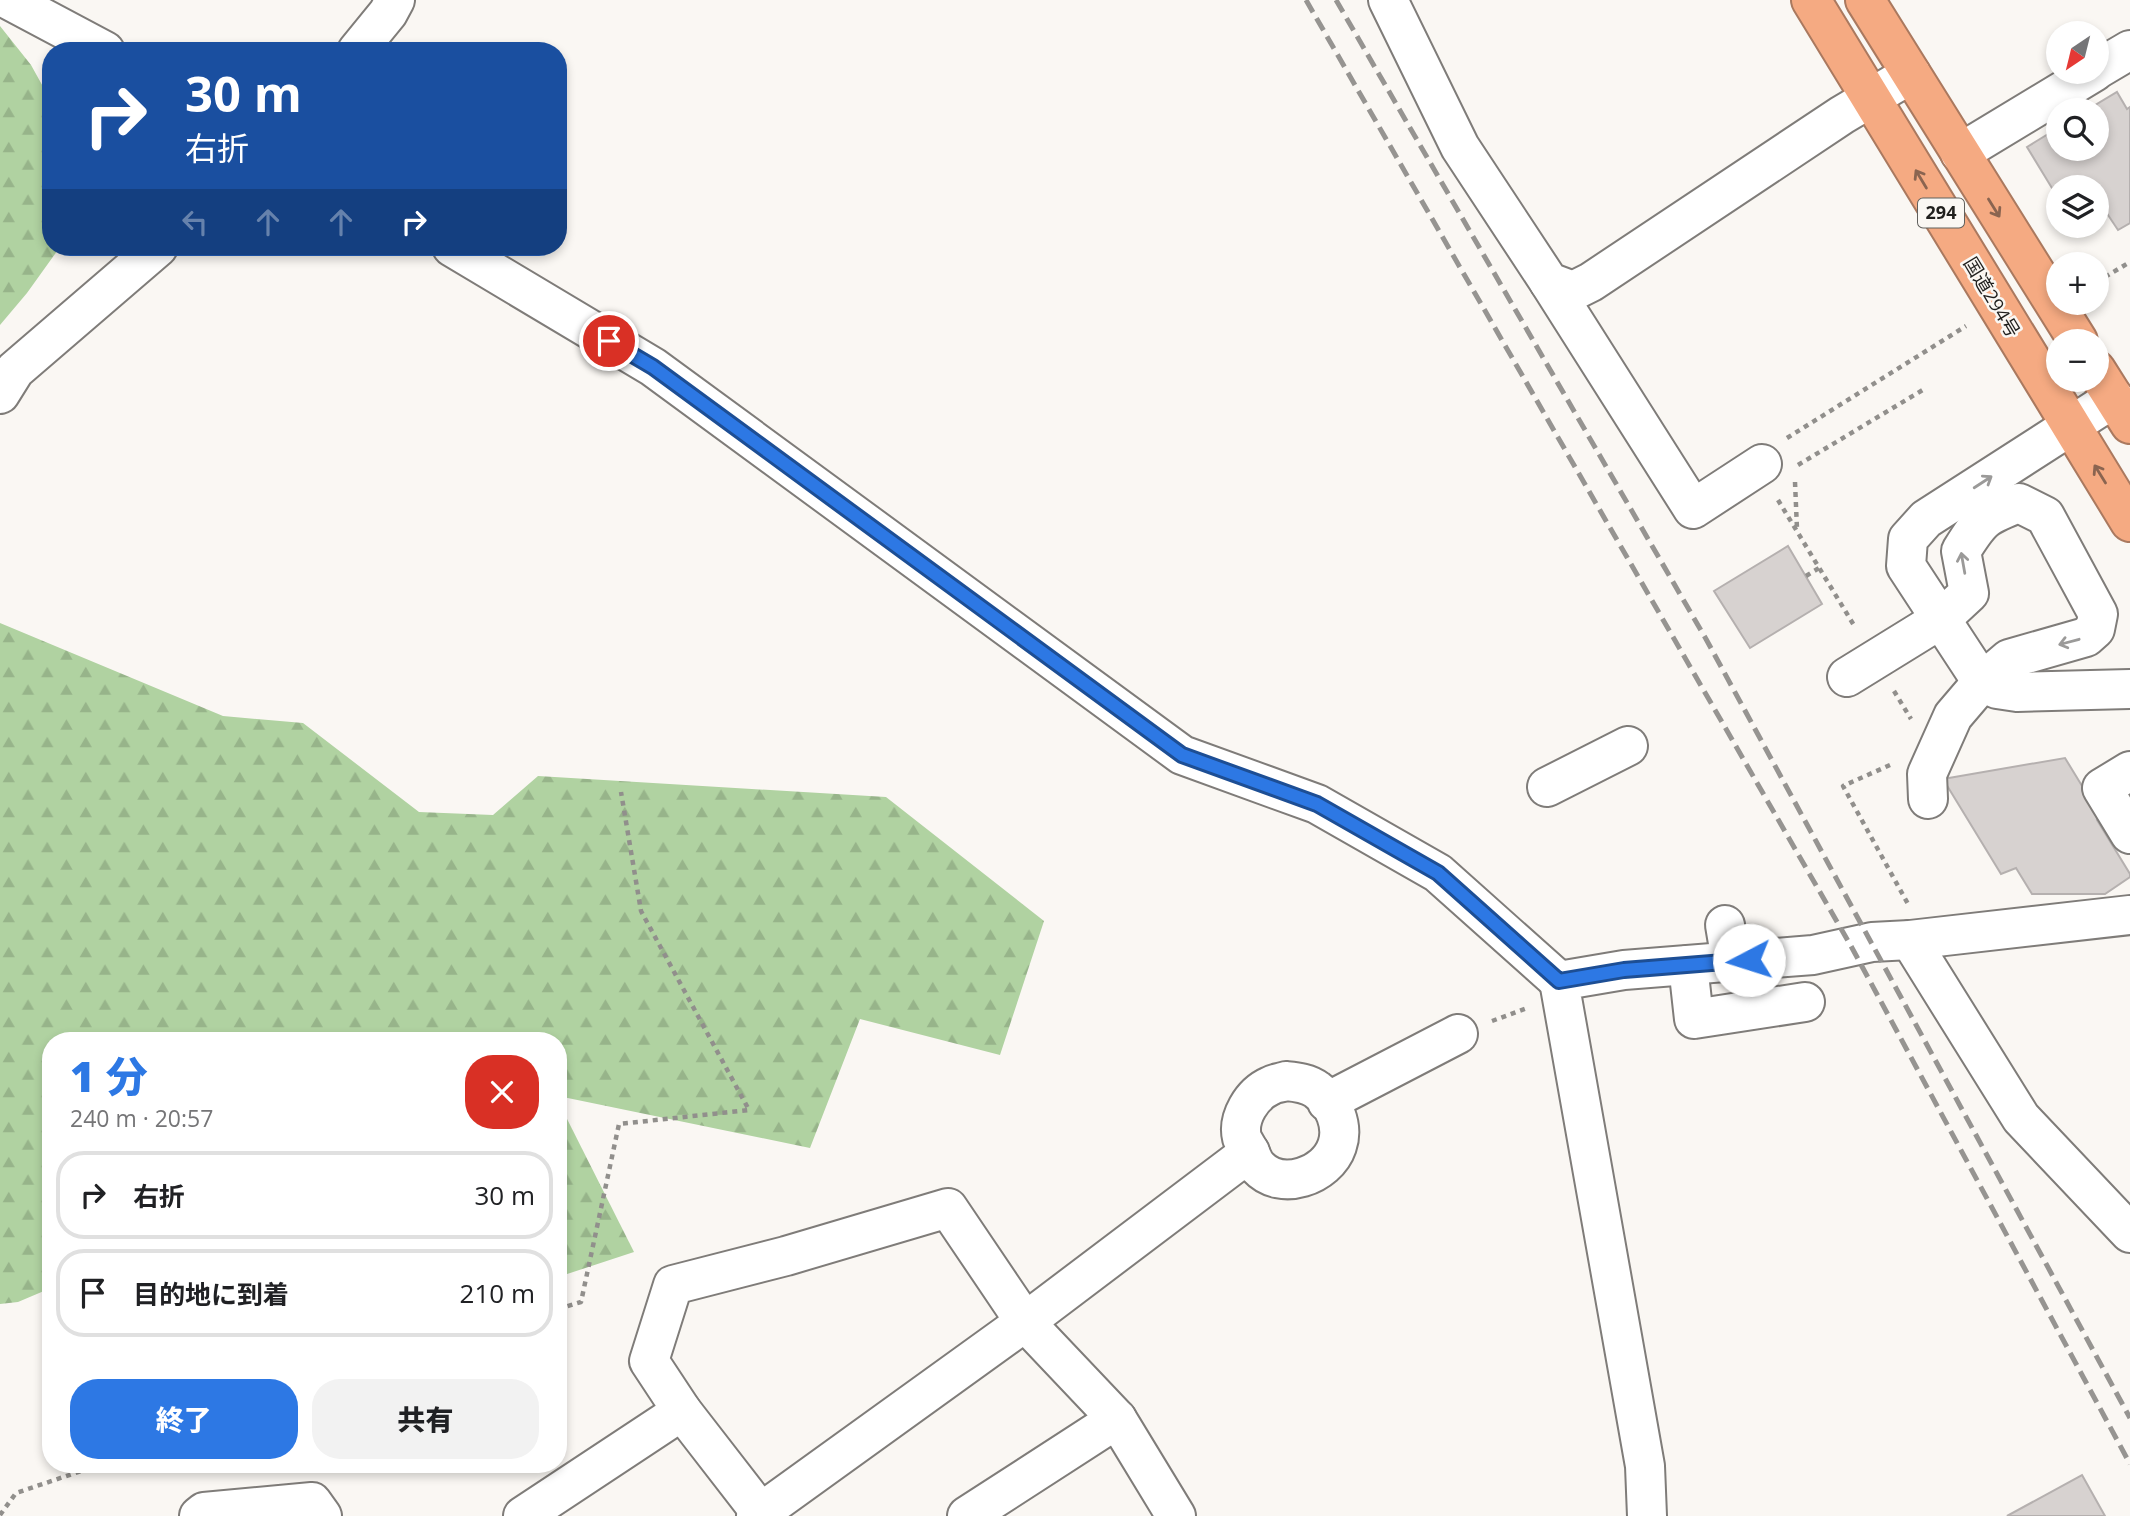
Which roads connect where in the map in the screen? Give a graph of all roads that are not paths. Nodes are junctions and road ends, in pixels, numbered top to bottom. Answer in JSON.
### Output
{"nodes":[{"id":1,"x":9,"y":0,"type":"edge"},
{"id":2,"x":395,"y":0,"type":"edge"},
{"id":3,"x":1388,"y":0,"type":"edge"},
{"id":4,"x":1811,"y":0,"type":"edge"},
{"id":5,"x":1866,"y":0,"type":"edge"},
{"id":6,"x":88,"y":42,"type":"edge"},
{"id":7,"x":364,"y":42,"type":"edge"},
{"id":8,"x":2130,"y":50,"type":"edge"},
{"id":9,"x":2109,"y":63,"type":"edge"},
{"id":10,"x":1911,"y":74,"type":"junction"},
{"id":11,"x":2074,"y":84,"type":"edge"},
{"id":12,"x":1871,"y":97,"type":"junction"},
{"id":13,"x":1960,"y":153,"type":"junction"},
{"id":14,"x":148,"y":256,"type":"edge"},
{"id":15,"x":467,"y":256,"type":"edge"},
{"id":16,"x":1549,"y":282,"type":"junction"},
{"id":17,"x":2070,"y":329,"type":"edge"},
{"id":18,"x":0,"y":394,"type":"edge"},
{"id":19,"x":2113,"y":397,"type":"edge"},
{"id":20,"x":2070,"y":426,"type":"junction"},
{"id":21,"x":1779,"y":472,"type":"road end"},
{"id":22,"x":2130,"y":522,"type":"edge"},
{"id":23,"x":1941,"y":619,"type":"junction"},
{"id":24,"x":1847,"y":677,"type":"dead end"},
{"id":25,"x":1982,"y":682,"type":"junction"},
{"id":26,"x":2130,"y":689,"type":"edge"},
{"id":27,"x":1628,"y":746,"type":"dead end"},
{"id":28,"x":2130,"y":771,"type":"edge"},
{"id":29,"x":1547,"y":787,"type":"dead end"},
{"id":30,"x":1928,"y":799,"type":"dead end"},
{"id":31,"x":2130,"y":834,"type":"edge"},
{"id":32,"x":2130,"y":915,"type":"edge"},
{"id":33,"x":1910,"y":940,"type":"junction"},
{"id":34,"x":1741,"y":948,"type":"junction"},
{"id":35,"x":1688,"y":965,"type":"junction"},
{"id":36,"x":1560,"y":990,"type":"junction"},
{"id":37,"x":1458,"y":1034,"type":"road end"},
{"id":38,"x":1327,"y":1102,"type":"junction"},
{"id":39,"x":1250,"y":1152,"type":"junction"},
{"id":40,"x":2130,"y":1233,"type":"edge"},
{"id":41,"x":1025,"y":1322,"type":"junction"},
{"id":42,"x":682,"y":1411,"type":"junction"},
{"id":43,"x":1117,"y":1419,"type":"junction"},
{"id":44,"x":759,"y":1514,"type":"edge"},
{"id":45,"x":199,"y":1516,"type":"edge"},
{"id":46,"x":322,"y":1516,"type":"edge"},
{"id":47,"x":523,"y":1516,"type":"edge"},
{"id":48,"x":967,"y":1516,"type":"edge"},
{"id":49,"x":1176,"y":1516,"type":"edge"},
{"id":50,"x":1647,"y":1516,"type":"edge"}],
"edges":[{"from":1,"to":6,"type":"street"},
{"from":2,"to":7,"type":"street"},
{"from":3,"to":16,"type":"street"},
{"from":4,"to":12,"type":"highway","name":"国道294号","number":"294"},
{"from":5,"to":10,"type":"highway","number":"294"},
{"from":8,"to":9,"type":"street"},
{"from":10,"to":12,"type":"street"},
{"from":10,"to":13,"type":"highway","number":"294"},
{"from":11,"to":13,"type":"street"},
{"from":12,"to":16,"type":"street"},
{"from":20,"to":12,"type":"highway","name":"国道294号","number":"294","one_way":true},
{"from":13,"to":17,"type":"highway","number":"294","one_way":true},
{"from":14,"to":18,"type":"street"},
{"from":15,"to":36,"type":"street"},
{"from":16,"to":21,"type":"street"},
{"from":19,"to":20,"type":"street"},
{"from":22,"to":20,"type":"highway","name":"国道294号","number":"294","one_way":true},
{"from":23,"to":20,"type":"street","one_way":true},
{"from":23,"to":24,"type":"street"},
{"from":23,"to":25,"type":"street"},
{"from":23,"to":25,"type":"street","one_way":true},
{"from":25,"to":26,"type":"street"},
{"from":25,"to":30,"type":"street"},
{"from":27,"to":29,"type":"street"},
{"from":28,"to":31,"type":"street"},
{"from":32,"to":33,"type":"street"},
{"from":33,"to":34,"type":"street"},
{"from":33,"to":40,"type":"street"},
{"from":34,"to":35,"type":"street"},
{"from":34,"to":35,"type":"street"},
{"from":35,"to":36,"type":"street"},
{"from":36,"to":50,"type":"street"},
{"from":37,"to":38,"type":"street"},
{"from":38,"to":39,"type":"street"},
{"from":38,"to":39,"type":"street"},
{"from":39,"to":41,"type":"street"},
{"from":41,"to":42,"type":"street"},
{"from":41,"to":43,"type":"street"},
{"from":41,"to":44,"type":"street"},
{"from":42,"to":44,"type":"street"},
{"from":42,"to":47,"type":"street"},
{"from":43,"to":48,"type":"street"},
{"from":43,"to":49,"type":"street"},
{"from":45,"to":46,"type":"street"}]}
